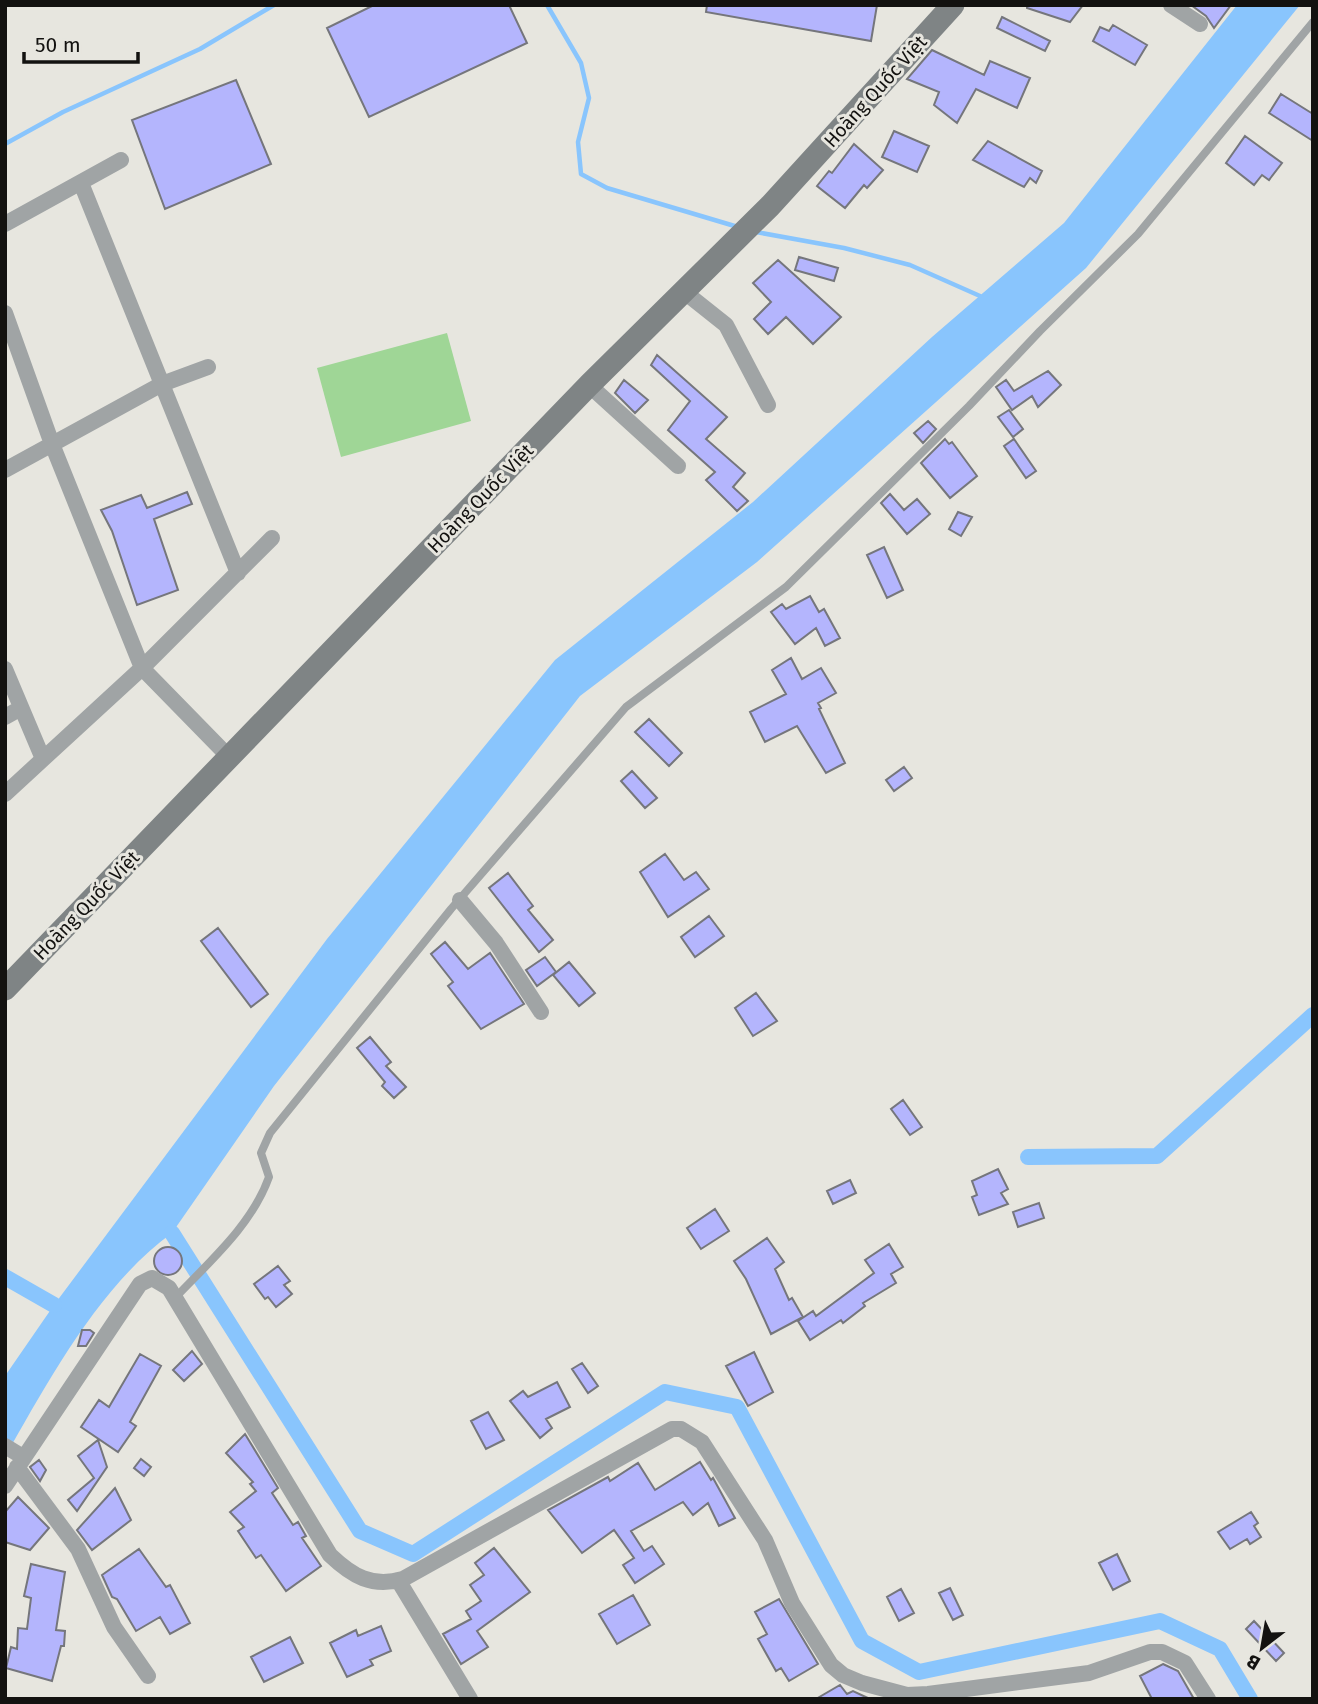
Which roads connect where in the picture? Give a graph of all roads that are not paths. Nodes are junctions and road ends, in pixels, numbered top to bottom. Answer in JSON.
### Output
{"nodes":[{"id":1,"x":953,"y":5,"type":"edge"},
{"id":2,"x":1171,"y":5,"type":"edge"},
{"id":3,"x":1313,"y":22,"type":"edge"},
{"id":4,"x":1200,"y":24,"type":"dead end"},
{"id":5,"x":121,"y":160,"type":"dead end"},
{"id":6,"x":81,"y":183,"type":"junction"},
{"id":7,"x":5,"y":224,"type":"edge"},
{"id":8,"x":682,"y":290,"type":"junction"},
{"id":9,"x":5,"y":313,"type":"edge"},
{"id":10,"x":208,"y":368,"type":"dead end"},
{"id":11,"x":162,"y":384,"type":"junction"},
{"id":12,"x":589,"y":385,"type":"junction"},
{"id":13,"x":768,"y":405,"type":"dead end"},
{"id":14,"x":52,"y":444,"type":"junction"},
{"id":15,"x":678,"y":466,"type":"dead end"},
{"id":16,"x":5,"y":470,"type":"edge"},
{"id":17,"x":272,"y":538,"type":"dead end"},
{"id":18,"x":238,"y":572,"type":"junction"},
{"id":19,"x":142,"y":668,"type":"junction"},
{"id":20,"x":5,"y":669,"type":"edge"},
{"id":21,"x":22,"y":708,"type":"junction"},
{"id":22,"x":5,"y":717,"type":"edge"},
{"id":23,"x":230,"y":758,"type":"junction"},
{"id":24,"x":43,"y":759,"type":"junction"},
{"id":25,"x":5,"y":794,"type":"edge"},
{"id":26,"x":460,"y":900,"type":"junction"},
{"id":27,"x":5,"y":989,"type":"edge"},
{"id":28,"x":541,"y":1012,"type":"dead end"},
{"id":29,"x":175,"y":1298,"type":"junction"},
{"id":30,"x":15,"y":1455,"type":"edge"},
{"id":31,"x":5,"y":1486,"type":"edge"},
{"id":32,"x":398,"y":1580,"type":"junction"},
{"id":33,"x":148,"y":1676,"type":"dead end"},
{"id":34,"x":470,"y":1699,"type":"edge"},
{"id":35,"x":1208,"y":1699,"type":"edge"}],
"edges":[{"from":1,"to":8,"type":"street","name":"Hoàng Quốc Việt"},
{"from":2,"to":4,"type":"street"},
{"from":3,"to":26,"type":"lane"},
{"from":5,"to":6,"type":"street"},
{"from":6,"to":7,"type":"street"},
{"from":6,"to":11,"type":"street"},
{"from":8,"to":12,"type":"street","name":"Hoàng Quốc Việt"},
{"from":8,"to":13,"type":"street"},
{"from":9,"to":14,"type":"street"},
{"from":10,"to":11,"type":"street"},
{"from":11,"to":14,"type":"street"},
{"from":11,"to":18,"type":"street"},
{"from":12,"to":15,"type":"street"},
{"from":12,"to":23,"type":"street","name":"Hoàng Quốc Việt"},
{"from":14,"to":16,"type":"street"},
{"from":14,"to":19,"type":"street"},
{"from":17,"to":18,"type":"street"},
{"from":18,"to":19,"type":"street"},
{"from":19,"to":23,"type":"street"},
{"from":19,"to":24,"type":"street"},
{"from":20,"to":21,"type":"street"},
{"from":21,"to":22,"type":"street"},
{"from":21,"to":24,"type":"street"},
{"from":23,"to":27,"type":"street","name":"Hoàng Quốc Việt"},
{"from":24,"to":25,"type":"street"},
{"from":26,"to":28,"type":"street"},
{"from":26,"to":29,"type":"lane"},
{"from":29,"to":30,"type":"street"},
{"from":29,"to":32,"type":"street"},
{"from":30,"to":31,"type":"street"},
{"from":30,"to":33,"type":"street"},
{"from":32,"to":34,"type":"street"},
{"from":32,"to":35,"type":"street"}]}
